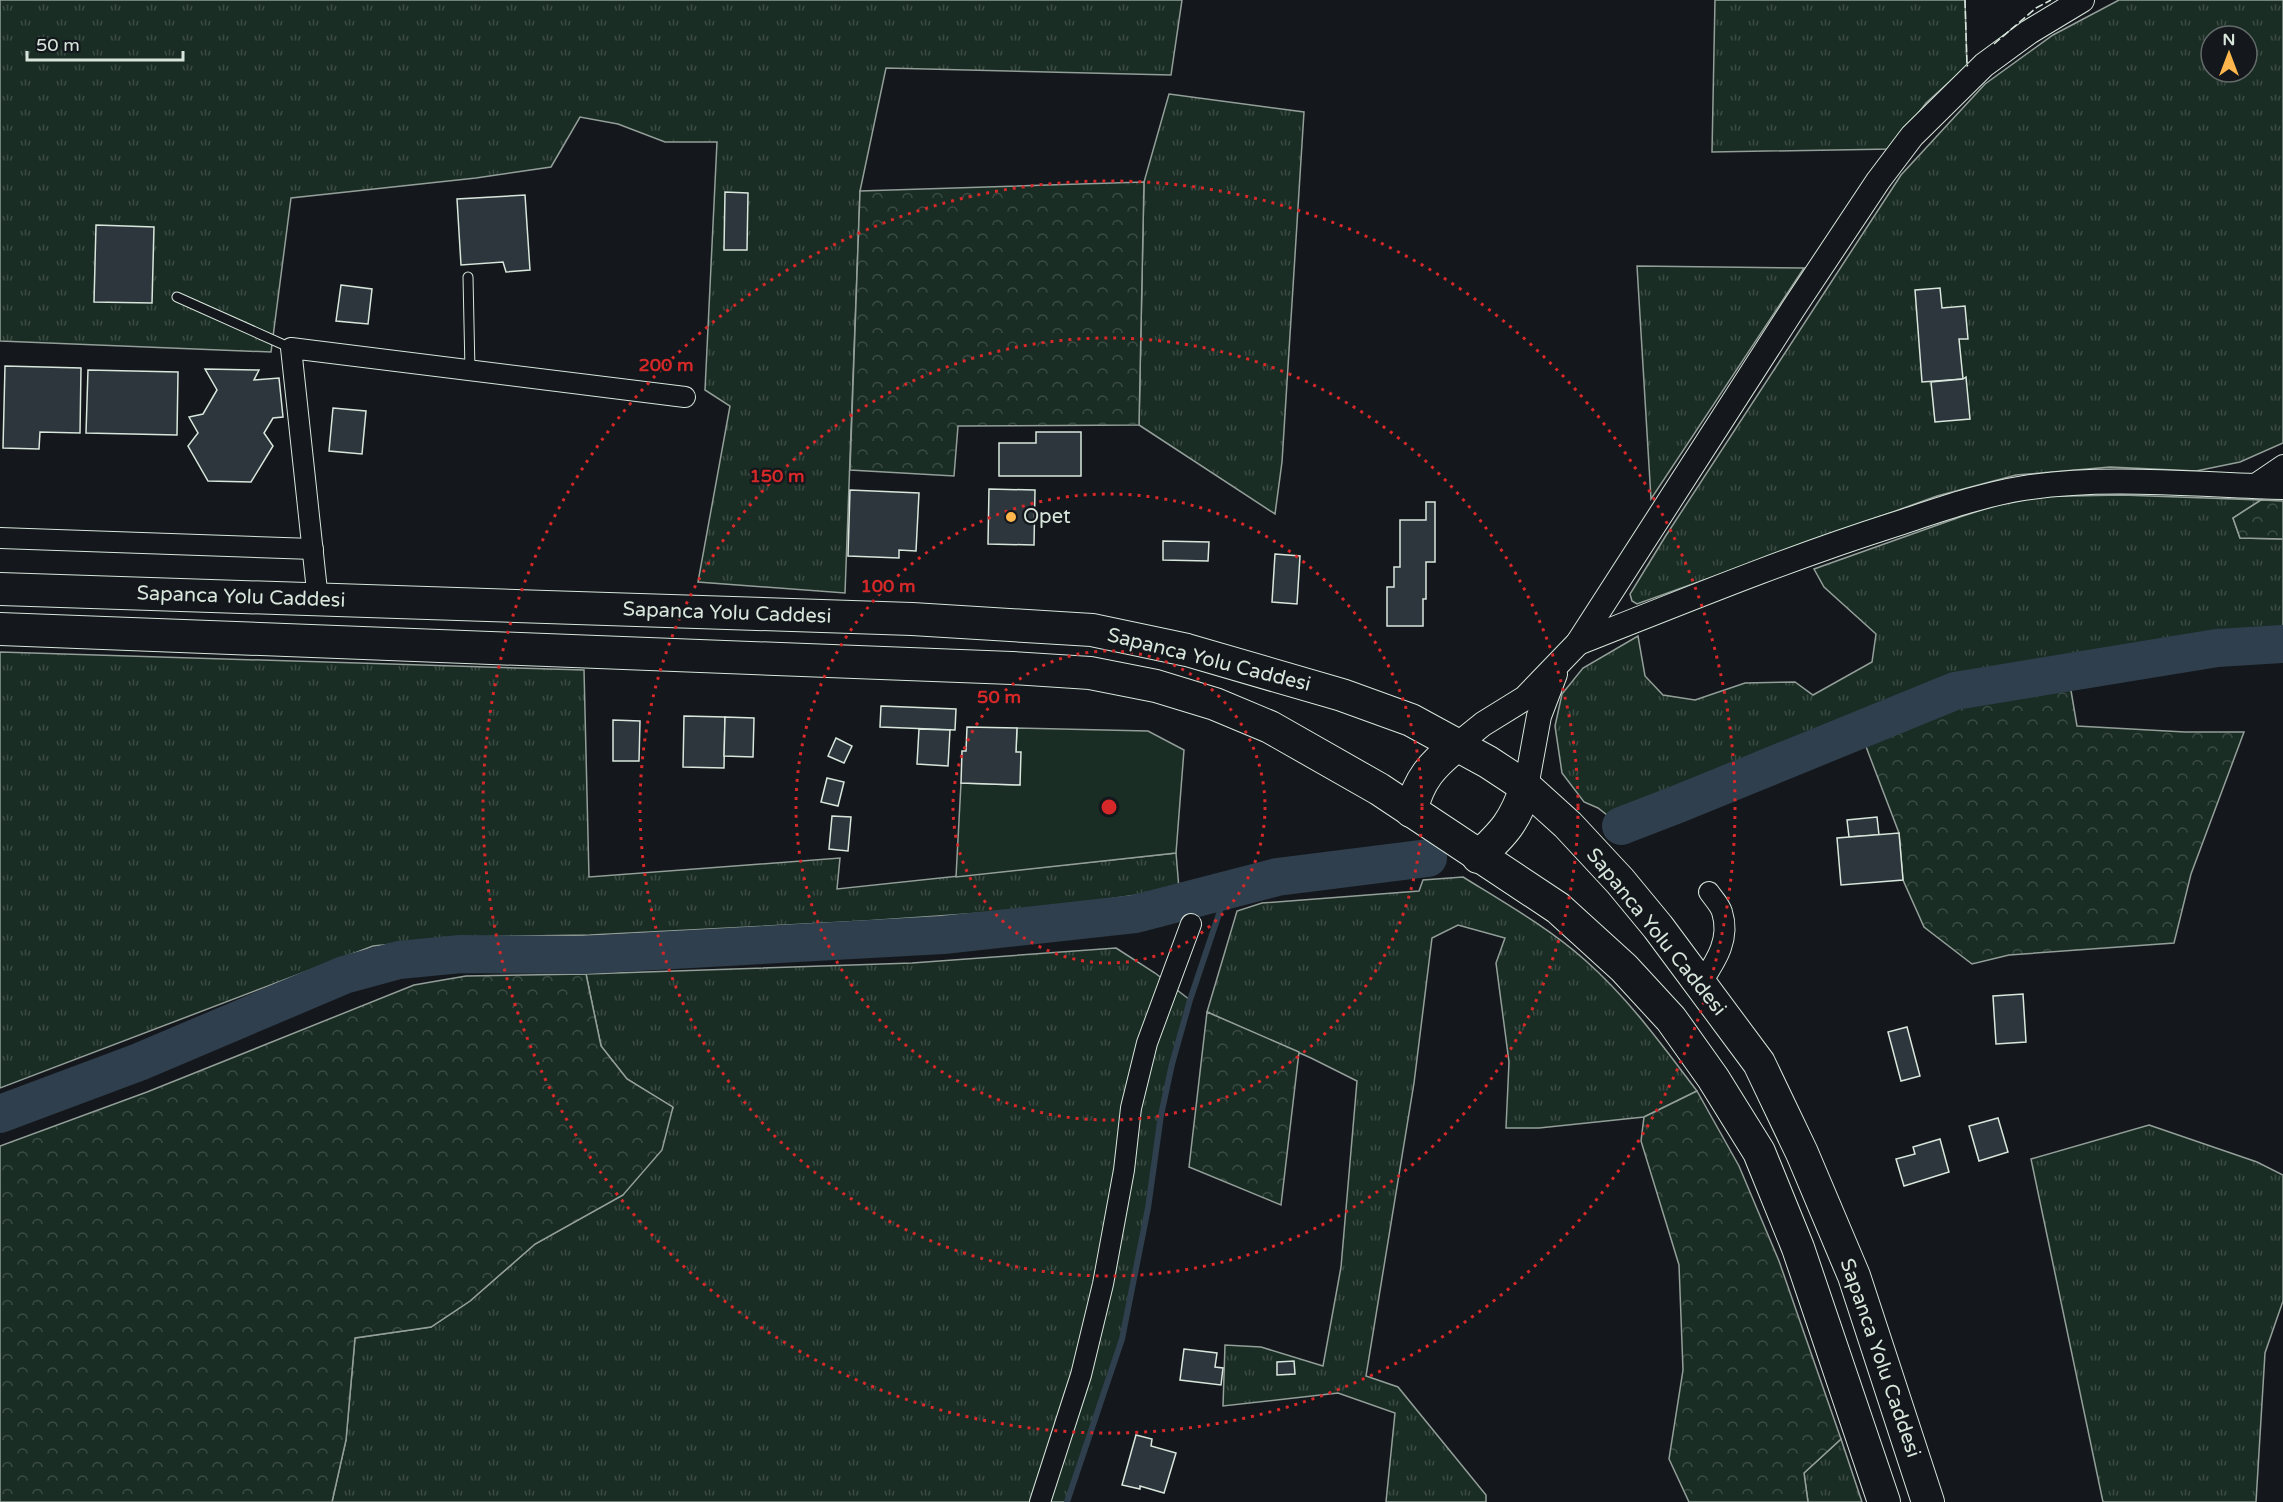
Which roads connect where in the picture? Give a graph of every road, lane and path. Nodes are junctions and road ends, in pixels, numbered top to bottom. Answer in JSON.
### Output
{"nodes":[{"id":1,"x":2082,"y":0,"type":"edge"},
{"id":2,"x":468,"y":277,"type":"dead end"},
{"id":3,"x":177,"y":297,"type":"dead end"},
{"id":4,"x":291,"y":348,"type":"junction"},
{"id":5,"x":470,"y":371,"type":"junction"},
{"id":6,"x":685,"y":397,"type":"dead end"},
{"id":7,"x":2283,"y":465,"type":"edge"},
{"id":8,"x":2252,"y":486,"type":"junction"},
{"id":9,"x":2283,"y":487,"type":"edge"},
{"id":10,"x":0,"y":538,"type":"edge"},
{"id":11,"x":313,"y":549,"type":"junction"},
{"id":12,"x":0,"y":589,"type":"edge"},
{"id":13,"x":318,"y":600,"type":"junction"},
{"id":14,"x":0,"y":629,"type":"edge"},
{"id":15,"x":1578,"y":643,"type":"junction"},
{"id":16,"x":1558,"y":666,"type":"junction"},
{"id":17,"x":1457,"y":745,"type":"junction"},
{"id":18,"x":1526,"y":787,"type":"junction"},
{"id":19,"x":1411,"y":811,"type":"junction"},
{"id":20,"x":1478,"y":856,"type":"junction"},
{"id":21,"x":1709,"y":892,"type":"dead end"},
{"id":22,"x":1191,"y":924,"type":"dead end"},
{"id":23,"x":1700,"y":985,"type":"junction"},
{"id":24,"x":1040,"y":1502,"type":"edge"},
{"id":25,"x":1884,"y":1502,"type":"edge"},
{"id":26,"x":1928,"y":1502,"type":"edge"}],
"edges":[{"from":1,"to":15,"type":"street"},
{"from":2,"to":5,"type":"lane"},
{"from":3,"to":4,"type":"lane"},
{"from":4,"to":5,"type":"street"},
{"from":4,"to":11,"type":"street"},
{"from":5,"to":6,"type":"street"},
{"from":7,"to":8,"type":"street"},
{"from":8,"to":9,"type":"street"},
{"from":8,"to":15,"type":"street"},
{"from":10,"to":11,"type":"street"},
{"from":11,"to":13,"type":"street"},
{"from":12,"to":13,"type":"highway","name":"Sapanca Yolu Caddesi"},
{"from":13,"to":17,"type":"highway","name":"Sapanca Yolu Caddesi"},
{"from":14,"to":19,"type":"highway","name":"Sapanca Yolu Caddesi"},
{"from":15,"to":16,"type":"street"},
{"from":16,"to":17,"type":"street"},
{"from":16,"to":18,"type":"street"},
{"from":17,"to":18,"type":"highway","name":"Sapanca Yolu Caddesi"},
{"from":17,"to":19,"type":"highway"},
{"from":18,"to":20,"type":"highway"},
{"from":18,"to":23,"type":"highway","name":"Sapanca Yolu Caddesi"},
{"from":19,"to":20,"type":"highway","name":"Sapanca Yolu Caddesi"},
{"from":20,"to":25,"type":"highway","name":"Sapanca Yolu Caddesi"},
{"from":21,"to":23,"type":"street"},
{"from":22,"to":24,"type":"street"},
{"from":23,"to":26,"type":"highway","name":"Sapanca Yolu Caddesi"}]}
